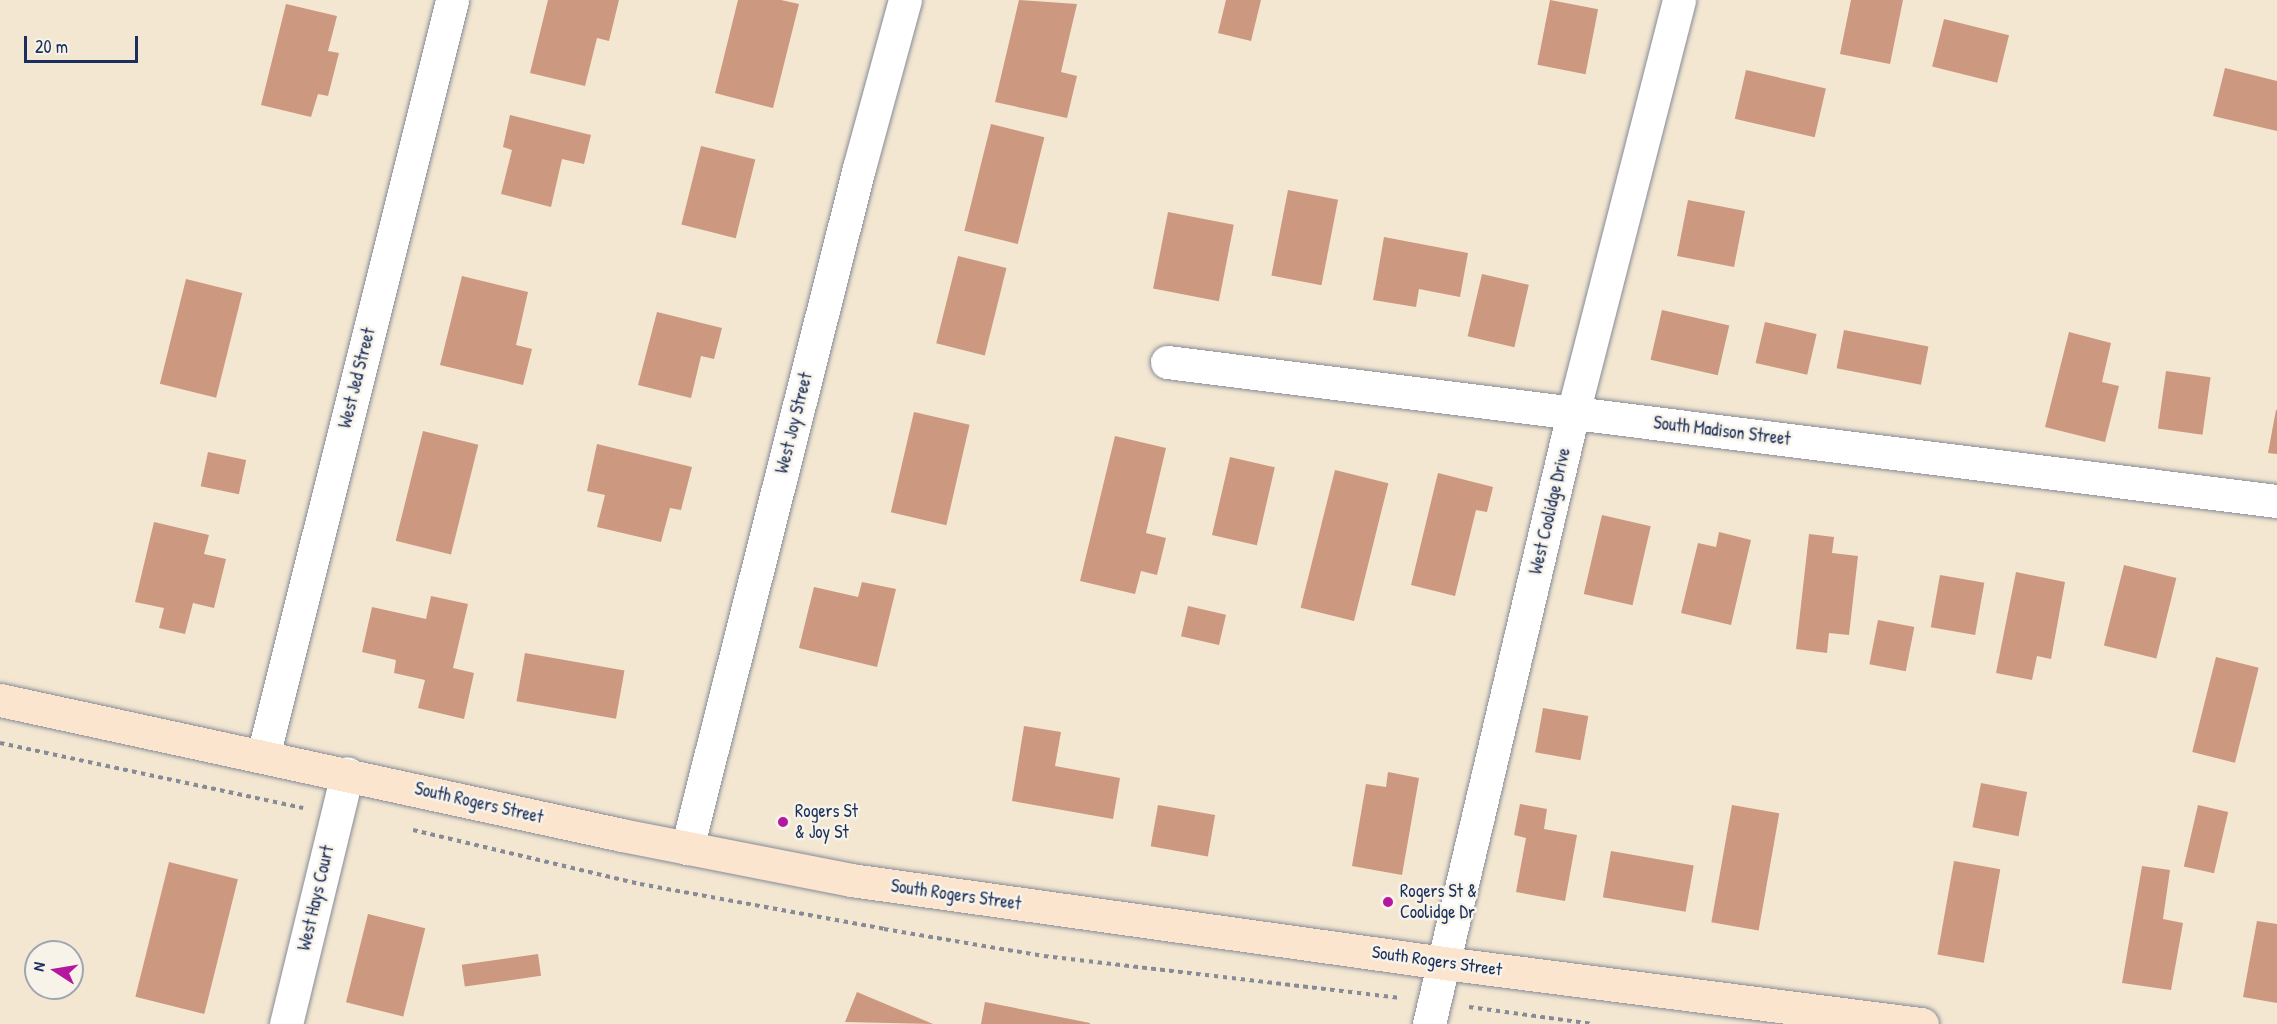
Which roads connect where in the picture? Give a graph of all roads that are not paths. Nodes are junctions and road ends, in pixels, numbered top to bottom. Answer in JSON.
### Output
{"nodes":[{"id":1,"x":452,"y":0,"type":"edge"},
{"id":2,"x":905,"y":0,"type":"edge"},
{"id":3,"x":1679,"y":0,"type":"edge"},
{"id":4,"x":1167,"y":362,"type":"dead end"},
{"id":5,"x":1573,"y":413,"type":"junction"},
{"id":6,"x":2277,"y":501,"type":"edge"},
{"id":7,"x":0,"y":700,"type":"edge"},
{"id":8,"x":263,"y":756,"type":"junction"},
{"id":9,"x":346,"y":773,"type":"junction"},
{"id":10,"x":687,"y":848,"type":"junction"},
{"id":11,"x":1444,"y":963,"type":"junction"},
{"id":12,"x":286,"y":1024,"type":"edge"},
{"id":13,"x":1429,"y":1024,"type":"edge"},
{"id":14,"x":1922,"y":1024,"type":"edge"}],
"edges":[{"from":1,"to":8,"type":"street","name":"West Jed Street"},
{"from":2,"to":10,"type":"street","name":"West Joy Street"},
{"from":3,"to":5,"type":"street","name":"West Coolidge Drive"},
{"from":4,"to":5,"type":"street","name":"South Madison Street"},
{"from":5,"to":6,"type":"street","name":"South Madison Street"},
{"from":5,"to":11,"type":"street","name":"West Coolidge Drive"},
{"from":7,"to":8,"type":"street","name":"South Rogers Street"},
{"from":8,"to":9,"type":"street","name":"South Rogers Street"},
{"from":9,"to":10,"type":"street","name":"South Rogers Street"},
{"from":9,"to":12,"type":"street","name":"West Hays Court"},
{"from":10,"to":11,"type":"street","name":"South Rogers Street"},
{"from":11,"to":13,"type":"street","name":"West Coolidge Drive"},
{"from":11,"to":14,"type":"street","name":"South Rogers Street"}]}
